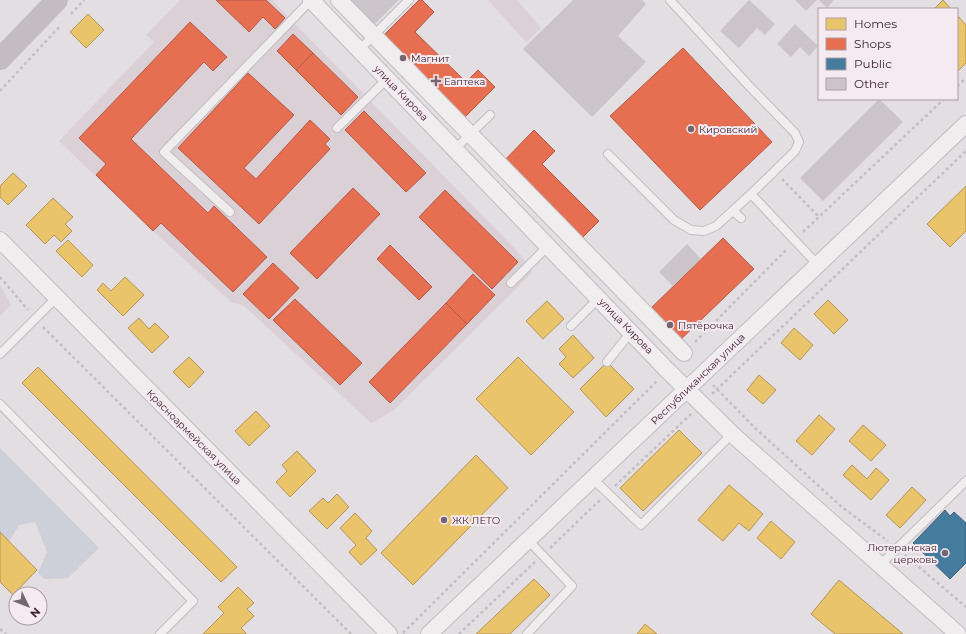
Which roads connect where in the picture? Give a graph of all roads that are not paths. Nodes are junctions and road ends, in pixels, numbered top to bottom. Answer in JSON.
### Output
{"nodes":[{"id":1,"x":311,"y":0,"type":"edge"},
{"id":2,"x":339,"y":0,"type":"edge"},
{"id":3,"x":408,"y":0,"type":"edge"},
{"id":4,"x":670,"y":0,"type":"edge"},
{"id":5,"x":63,"y":8,"type":"edge"},
{"id":6,"x":374,"y":36,"type":"junction"},
{"id":7,"x":359,"y":50,"type":"junction"},
{"id":8,"x":0,"y":59,"type":"edge"},
{"id":9,"x":387,"y":79,"type":"junction"},
{"id":10,"x":490,"y":115,"type":"dead end"},
{"id":11,"x":966,"y":124,"type":"edge"},
{"id":12,"x":337,"y":128,"type":"dead end"},
{"id":13,"x":455,"y":150,"type":"junction"},
{"id":14,"x":608,"y":154,"type":"dead end"},
{"id":15,"x":751,"y":194,"type":"junction"},
{"id":16,"x":733,"y":210,"type":"junction"},
{"id":17,"x":230,"y":212,"type":"dead end"},
{"id":18,"x":741,"y":218,"type":"dead end"},
{"id":19,"x":0,"y":240,"type":"edge"},
{"id":20,"x":548,"y":246,"type":"junction"},
{"id":21,"x":818,"y":264,"type":"junction"},
{"id":22,"x":511,"y":283,"type":"dead end"},
{"id":23,"x":56,"y":298,"type":"junction"},
{"id":24,"x":599,"y":298,"type":"junction"},
{"id":25,"x":571,"y":326,"type":"dead end"},
{"id":26,"x":631,"y":332,"type":"junction"},
{"id":27,"x":684,"y":353,"type":"dead end"},
{"id":28,"x":0,"y":354,"type":"edge"},
{"id":29,"x":607,"y":362,"type":"dead end"},
{"id":30,"x":687,"y":390,"type":"junction"},
{"id":31,"x":0,"y":404,"type":"edge"},
{"id":32,"x":732,"y":434,"type":"junction"},
{"id":33,"x":593,"y":479,"type":"junction"},
{"id":34,"x":966,"y":482,"type":"edge"},
{"id":35,"x":528,"y":540,"type":"junction"},
{"id":36,"x":881,"y":564,"type":"junction"},
{"id":37,"x":160,"y":634,"type":"edge"},
{"id":38,"x":389,"y":634,"type":"edge"},
{"id":39,"x":430,"y":634,"type":"edge"},
{"id":40,"x":527,"y":634,"type":"edge"},
{"id":41,"x":958,"y":634,"type":"edge"}],
"edges":[{"from":1,"to":7,"type":"street","name":"улица Кирова"},
{"from":1,"to":17,"type":"lane"},
{"from":2,"to":6,"type":"street"},
{"from":3,"to":6,"type":"lane"},
{"from":4,"to":15,"type":"lane"},
{"from":5,"to":8,"type":"main road"},
{"from":6,"to":7,"type":"lane"},
{"from":6,"to":27,"type":"street"},
{"from":7,"to":9,"type":"street","name":"улица Кирова"},
{"from":9,"to":12,"type":"lane"},
{"from":9,"to":13,"type":"street","name":"улица Кирова"},
{"from":10,"to":13,"type":"lane"},
{"from":11,"to":21,"type":"street","name":"Республиканская улица"},
{"from":13,"to":20,"type":"street","name":"улица Кирова"},
{"from":14,"to":16,"type":"lane"},
{"from":15,"to":16,"type":"lane"},
{"from":15,"to":21,"type":"lane"},
{"from":16,"to":18,"type":"lane"},
{"from":19,"to":23,"type":"street","name":"Красноармейская улица"},
{"from":20,"to":22,"type":"lane"},
{"from":20,"to":24,"type":"street","name":"улица Кирова"},
{"from":21,"to":30,"type":"street","name":"Республиканская улица"},
{"from":23,"to":28,"type":"lane"},
{"from":23,"to":38,"type":"street","name":"Красноармейская улица"},
{"from":24,"to":25,"type":"lane"},
{"from":24,"to":26,"type":"street","name":"улица Кирова"},
{"from":26,"to":29,"type":"lane"},
{"from":26,"to":30,"type":"street","name":"улица Кирова"},
{"from":30,"to":32,"type":"street","name":"улица Кирова"},
{"from":30,"to":33,"type":"street","name":"Республиканская улица"},
{"from":31,"to":37,"type":"lane"},
{"from":32,"to":33,"type":"lane"},
{"from":32,"to":36,"type":"street","name":"улица Кирова"},
{"from":33,"to":35,"type":"street","name":"Республиканская улица"},
{"from":34,"to":36,"type":"lane"},
{"from":35,"to":39,"type":"street","name":"Республиканская улица"},
{"from":35,"to":40,"type":"lane"},
{"from":36,"to":41,"type":"street","name":"улица Кирова"}]}
